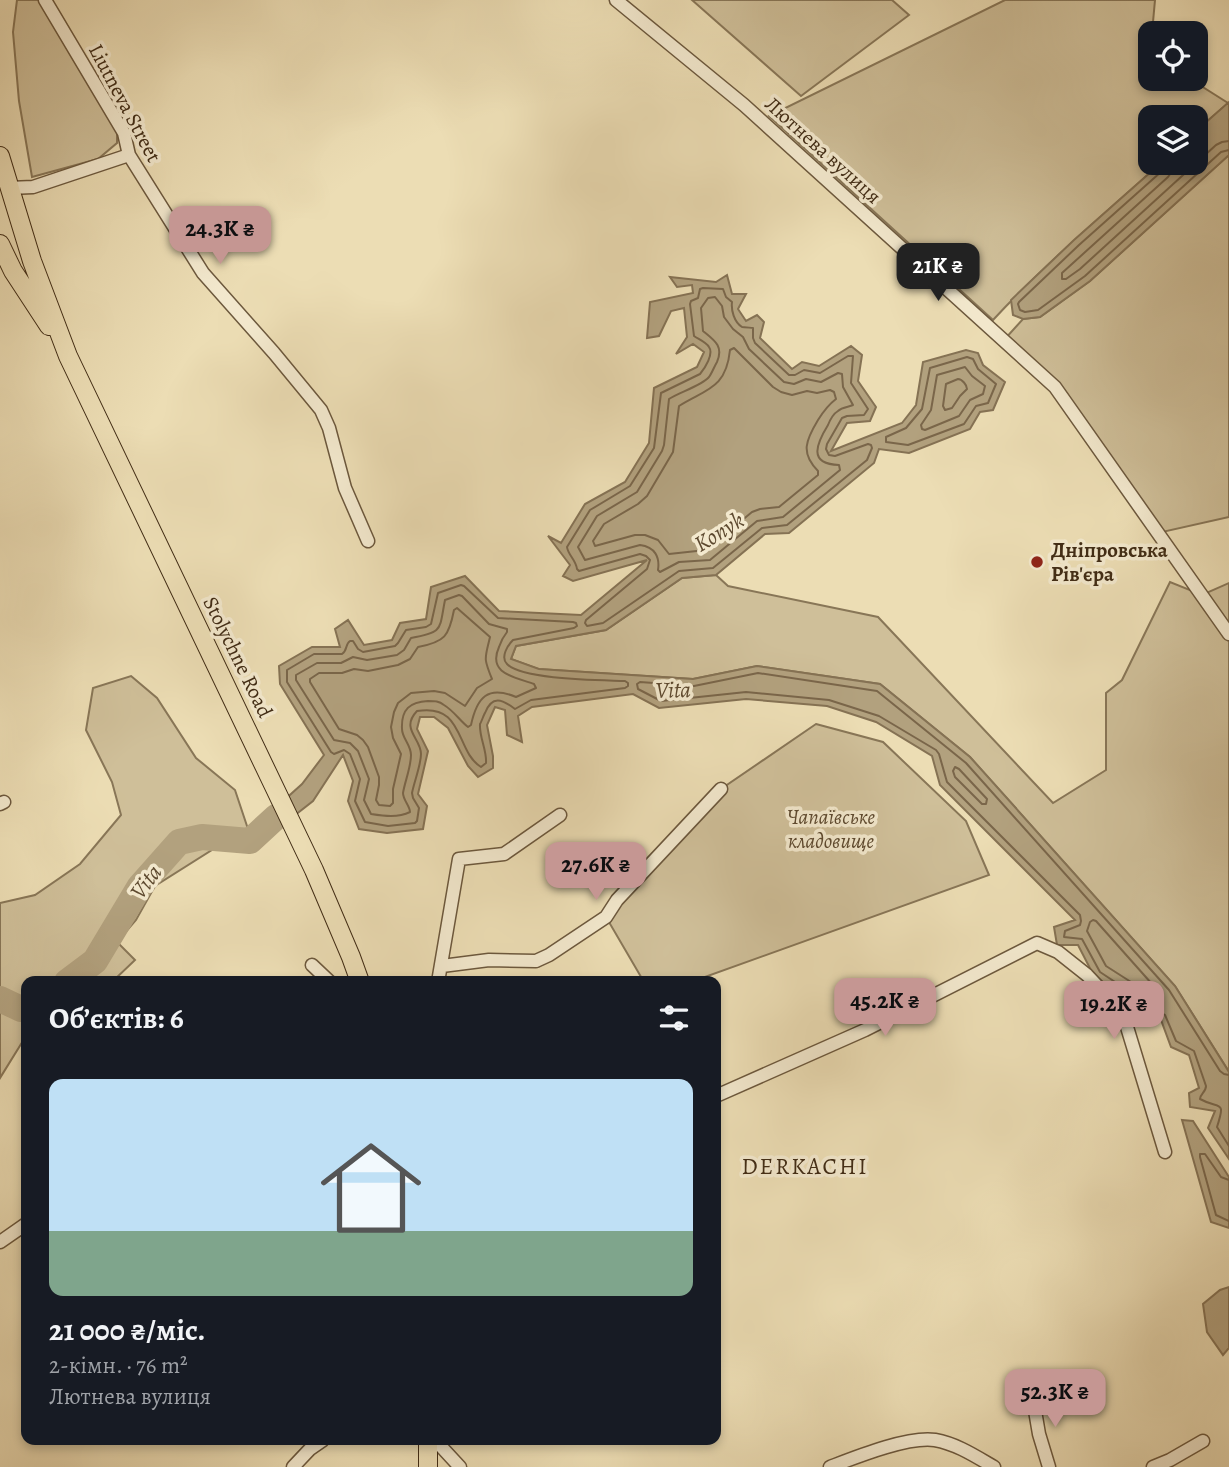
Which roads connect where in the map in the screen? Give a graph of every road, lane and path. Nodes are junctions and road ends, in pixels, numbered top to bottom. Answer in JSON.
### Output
{"nodes":[{"id":1,"x":45,"y":0,"type":"edge"},
{"id":2,"x":615,"y":0,"type":"edge"},
{"id":3,"x":130,"y":155,"type":"junction"},
{"id":4,"x":0,"y":156,"type":"edge"},
{"id":5,"x":9,"y":188,"type":"junction"},
{"id":6,"x":0,"y":246,"type":"edge"},
{"id":7,"x":68,"y":356,"type":"junction"},
{"id":8,"x":368,"y":541,"type":"dead end"},
{"id":9,"x":1229,"y":634,"type":"edge"},
{"id":10,"x":721,"y":789,"type":"dead end"},
{"id":11,"x":560,"y":815,"type":"dead end"},
{"id":12,"x":312,"y":965,"type":"dead end"},
{"id":13,"x":442,"y":966,"type":"junction"},
{"id":14,"x":324,"y":976,"type":"edge"},
{"id":15,"x":358,"y":976,"type":"edge"},
{"id":16,"x":440,"y":976,"type":"edge"},
{"id":17,"x":721,"y":1094,"type":"edge"},
{"id":18,"x":1166,"y":1152,"type":"dead end"},
{"id":19,"x":21,"y":1227,"type":"edge"},
{"id":20,"x":0,"y":1242,"type":"edge"},
{"id":21,"x":1033,"y":1399,"type":"dead end"},
{"id":22,"x":1203,"y":1441,"type":"dead end"},
{"id":23,"x":316,"y":1445,"type":"edge"},
{"id":24,"x":428,"y":1445,"type":"edge"},
{"id":25,"x":440,"y":1445,"type":"edge"},
{"id":26,"x":293,"y":1467,"type":"edge"},
{"id":27,"x":428,"y":1467,"type":"edge"},
{"id":28,"x":460,"y":1467,"type":"edge"},
{"id":29,"x":830,"y":1467,"type":"edge"},
{"id":30,"x":994,"y":1467,"type":"edge"},
{"id":31,"x":1049,"y":1467,"type":"edge"},
{"id":32,"x":1153,"y":1467,"type":"edge"}],
"edges":[{"from":1,"to":3,"type":"street","name":"Liutneva Street"},
{"from":2,"to":9,"type":"street","name":"Лютнева вулиця"},
{"from":3,"to":5,"type":"street"},
{"from":3,"to":8,"type":"street","name":"Liutneva Street"},
{"from":4,"to":5,"type":"main road","name":"Stolychne Road"},
{"from":5,"to":7,"type":"main road","name":"Stolychne Road"},
{"from":6,"to":7,"type":"main road","name":"Stolychne Road"},
{"from":7,"to":15,"type":"main road","name":"Stolychne Road"},
{"from":10,"to":13,"type":"street"},
{"from":11,"to":13,"type":"street"},
{"from":12,"to":14,"type":"street"},
{"from":13,"to":16,"type":"street"},
{"from":17,"to":18,"type":"street"},
{"from":19,"to":20,"type":"street"},
{"from":21,"to":31,"type":"street"},
{"from":22,"to":32,"type":"street"},
{"from":23,"to":26,"type":"street"},
{"from":24,"to":27,"type":"main road"},
{"from":25,"to":28,"type":"street"},
{"from":29,"to":30,"type":"street"}]}
